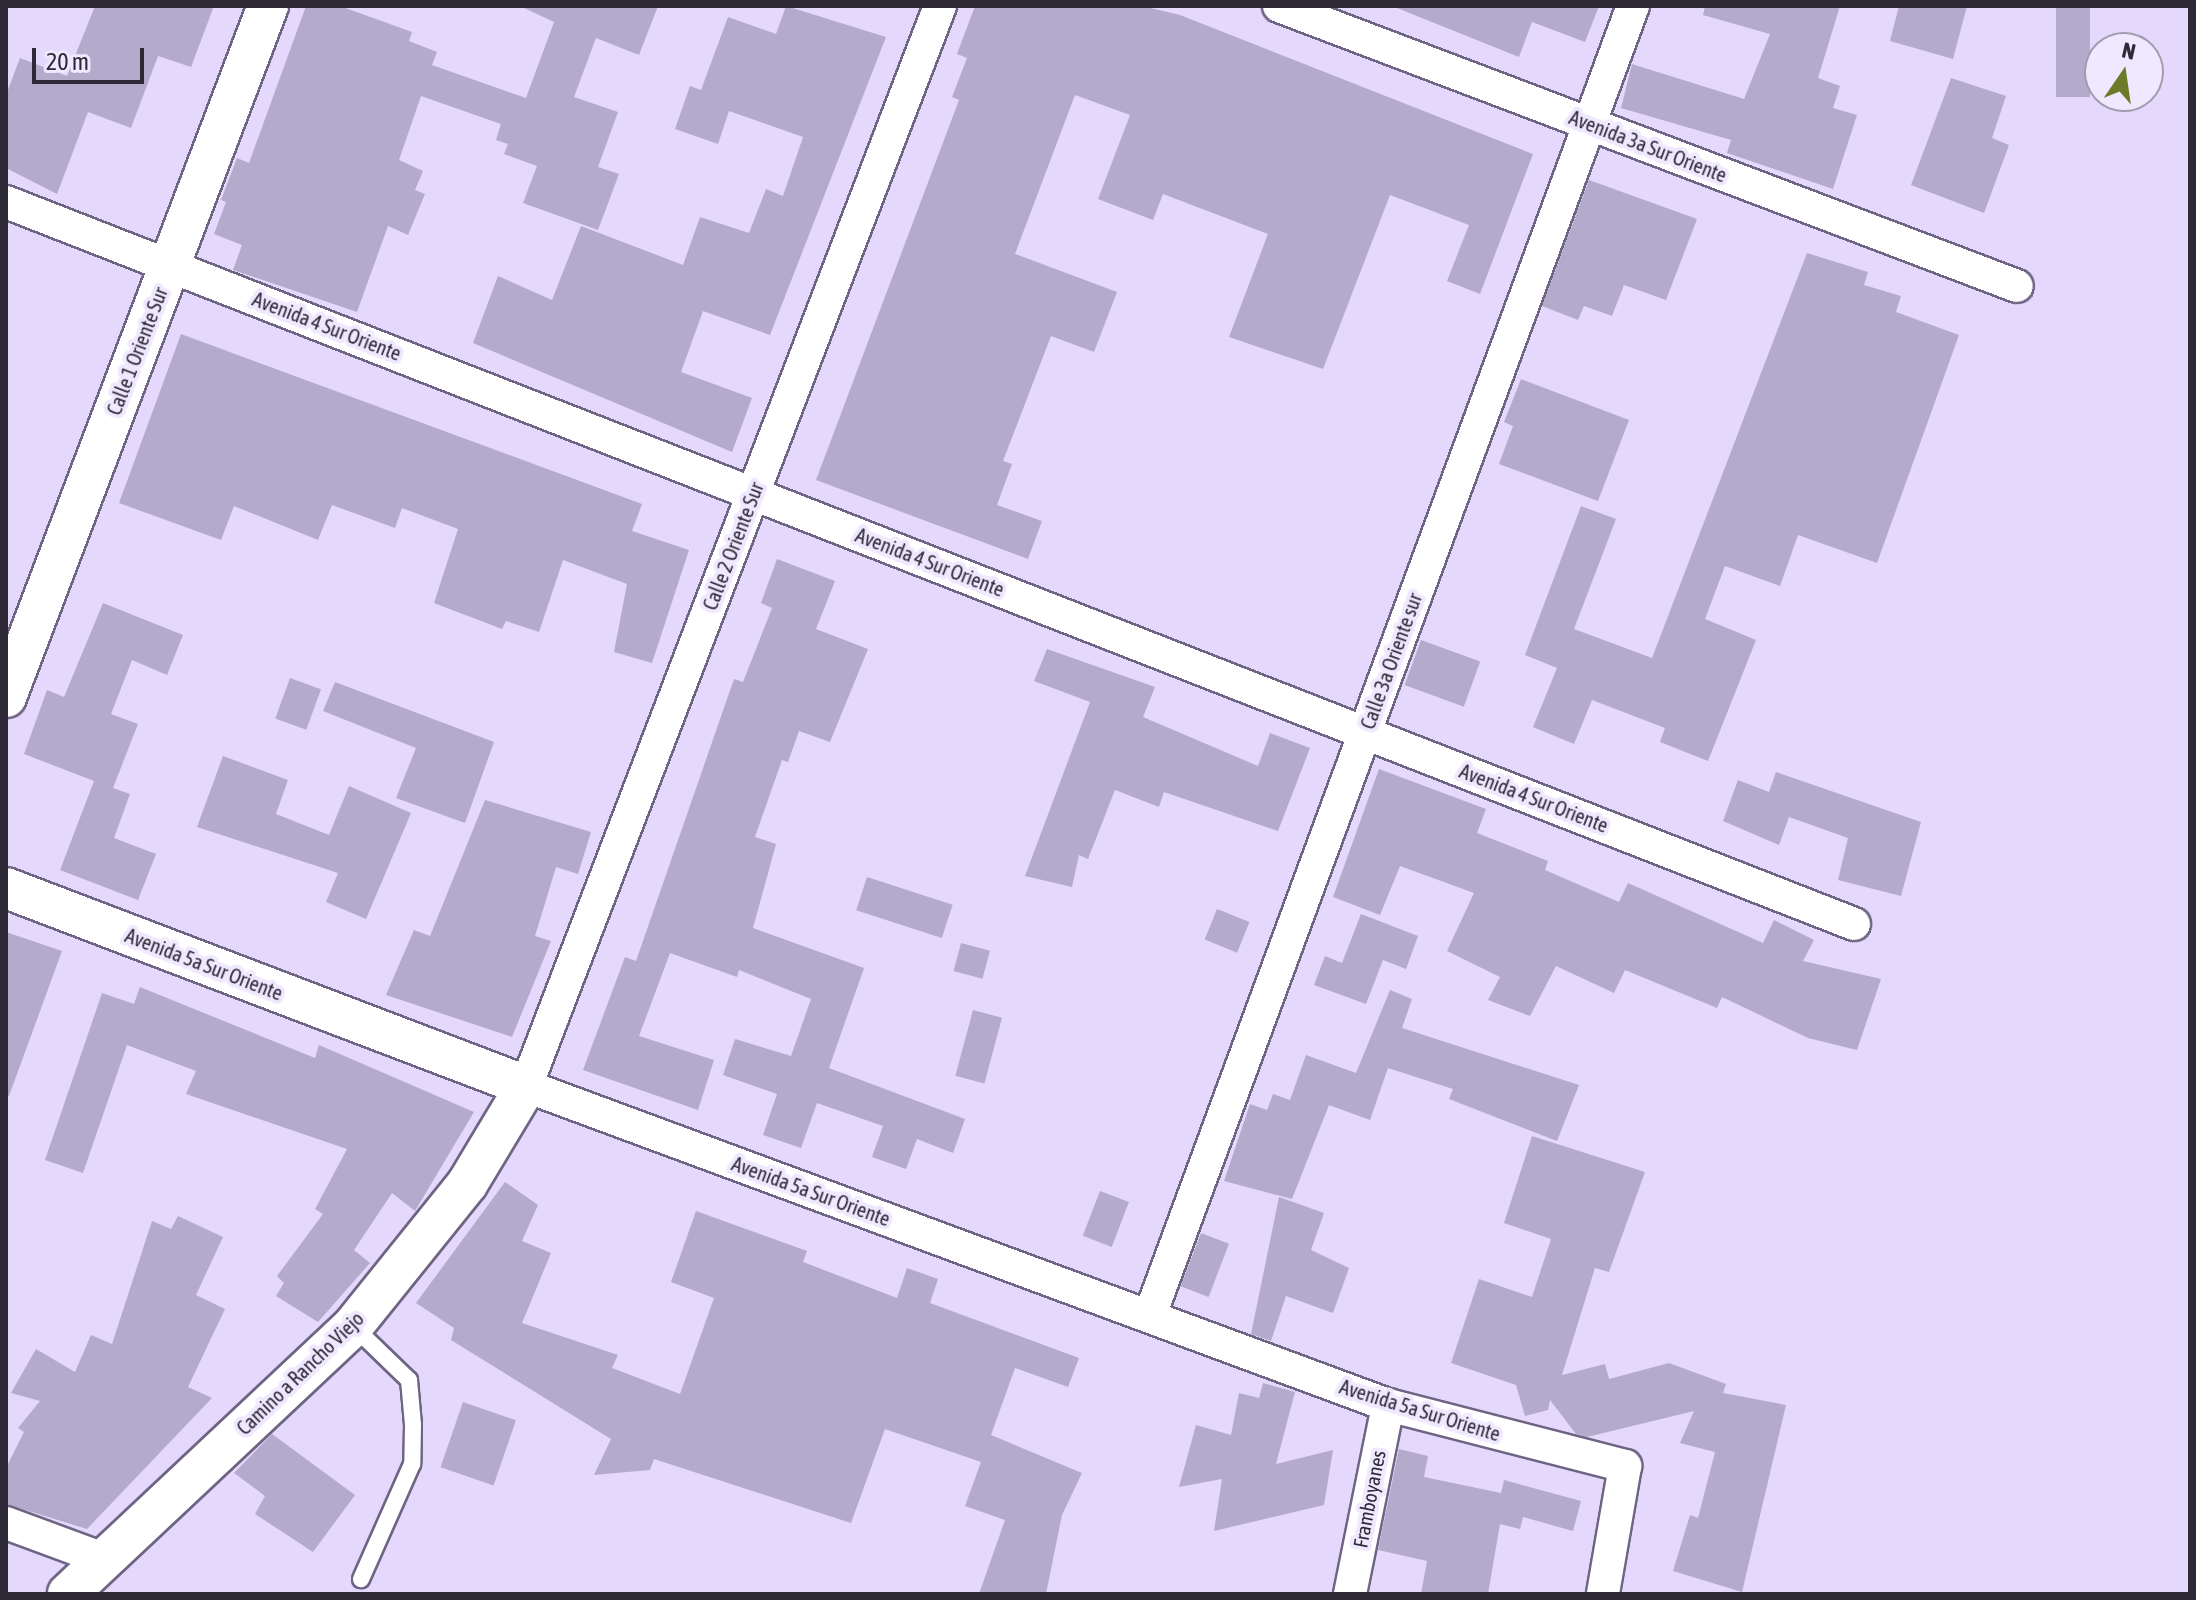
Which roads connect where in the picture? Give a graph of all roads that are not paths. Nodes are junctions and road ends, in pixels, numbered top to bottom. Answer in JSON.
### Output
{"nodes":[{"id":1,"x":268,"y":6,"type":"edge"},
{"id":2,"x":940,"y":6,"type":"edge"},
{"id":3,"x":1279,"y":6,"type":"edge"},
{"id":4,"x":1633,"y":6,"type":"edge"},
{"id":5,"x":1589,"y":124,"type":"junction"},
{"id":6,"x":6,"y":202,"type":"edge"},
{"id":7,"x":170,"y":265,"type":"junction"},
{"id":8,"x":2017,"y":286,"type":"dead end"},
{"id":9,"x":753,"y":493,"type":"junction"},
{"id":10,"x":6,"y":697,"type":"edge"},
{"id":11,"x":1365,"y":732,"type":"junction"},
{"id":12,"x":6,"y":888,"type":"edge"},
{"id":13,"x":1854,"y":924,"type":"dead end"},
{"id":14,"x":526,"y":1086,"type":"junction"},
{"id":15,"x":1150,"y":1315,"type":"junction"},
{"id":16,"x":353,"y":1326,"type":"junction"},
{"id":17,"x":1388,"y":1405,"type":"junction"},
{"id":18,"x":6,"y":1523,"type":"edge"},
{"id":19,"x":101,"y":1558,"type":"junction"},
{"id":20,"x":361,"y":1579,"type":"dead end"},
{"id":21,"x":68,"y":1594,"type":"edge"},
{"id":22,"x":1350,"y":1594,"type":"edge"},
{"id":23,"x":1603,"y":1594,"type":"edge"}],
"edges":[{"from":1,"to":7,"type":"street","name":"Calle 1 Oriente Sur"},
{"from":2,"to":9,"type":"street","name":"Calle 2 Oriente Sur"},
{"from":3,"to":5,"type":"street","name":"Avenida 3a Sur Oriente"},
{"from":4,"to":5,"type":"street","name":"Calle 3a Oriente sur"},
{"from":5,"to":8,"type":"street","name":"Avenida 3a Sur Oriente"},
{"from":5,"to":11,"type":"street","name":"Calle 3a Oriente sur"},
{"from":6,"to":7,"type":"street","name":"Avenida 4 Sur Oriente"},
{"from":7,"to":9,"type":"street","name":"Avenida 4 Sur Oriente"},
{"from":7,"to":10,"type":"street","name":"Calle 1 Oriente Sur"},
{"from":9,"to":11,"type":"street","name":"Avenida 4 Sur Oriente"},
{"from":9,"to":14,"type":"street","name":"Calle 2 Oriente Sur"},
{"from":11,"to":13,"type":"street","name":"Avenida 4 Sur Oriente"},
{"from":11,"to":15,"type":"street","name":"Calle 3a Oriente sur"},
{"from":12,"to":14,"type":"street","name":"Avenida 5a Sur Oriente"},
{"from":14,"to":15,"type":"street","name":"Avenida 5a Sur Oriente"},
{"from":14,"to":16,"type":"street","name":"Camino a Rancho Viejo"},
{"from":15,"to":17,"type":"street","name":"Avenida 5a Sur Oriente"},
{"from":16,"to":19,"type":"street","name":"Camino a Rancho Viejo"},
{"from":16,"to":20,"type":"lane"},
{"from":17,"to":22,"type":"street","name":"Framboyanes"},
{"from":17,"to":23,"type":"street","name":"Avenida 5a Sur Oriente"},
{"from":18,"to":19,"type":"street"},
{"from":19,"to":21,"type":"street","name":"Camino a Rancho Viejo"}]}
